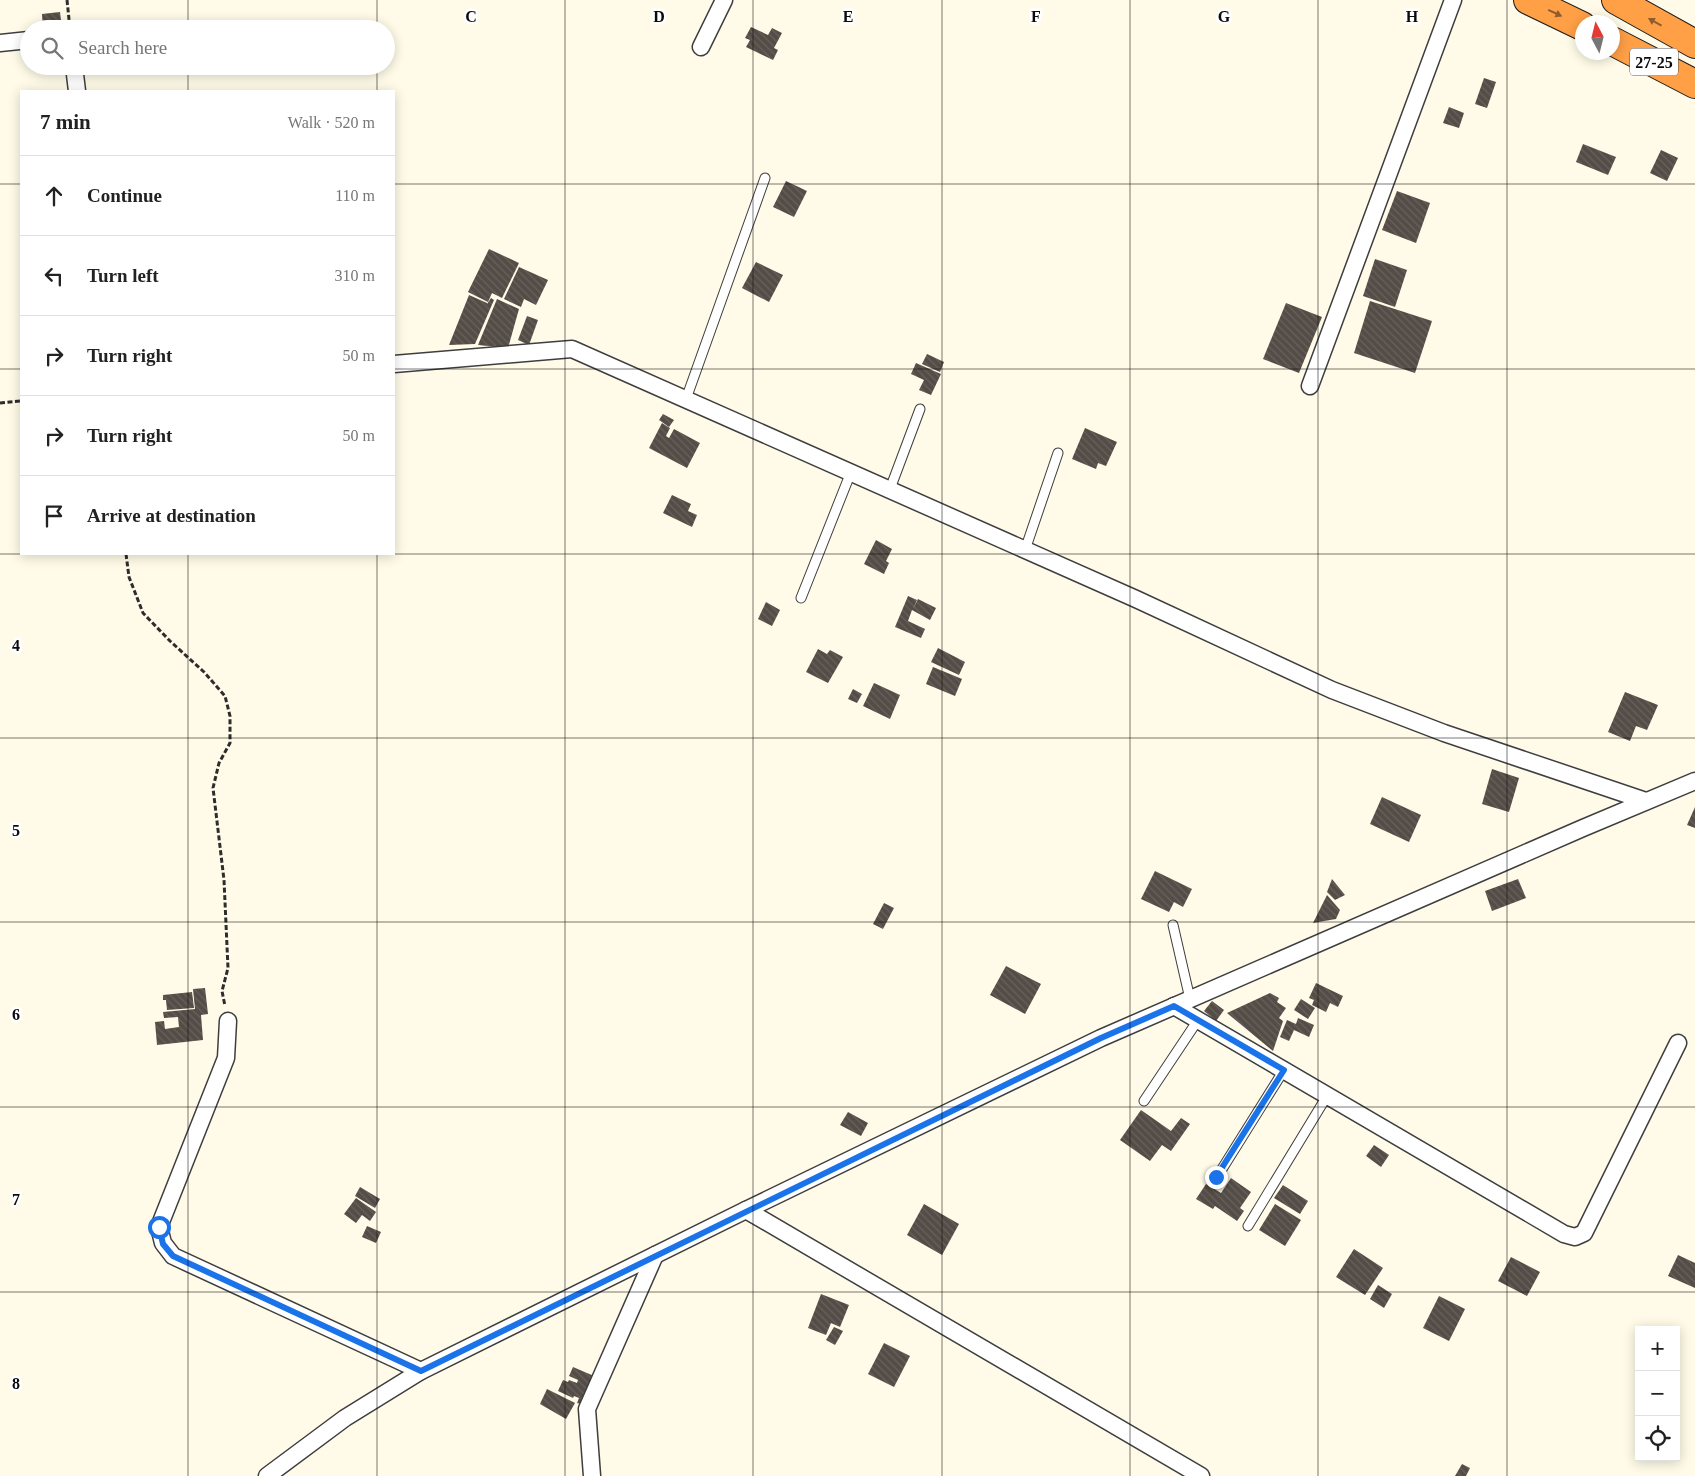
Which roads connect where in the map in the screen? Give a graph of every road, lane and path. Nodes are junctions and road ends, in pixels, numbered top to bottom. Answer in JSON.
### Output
{"nodes":[{"id":1,"x":67,"y":0,"type":"edge"},
{"id":2,"x":724,"y":0,"type":"edge"},
{"id":3,"x":1453,"y":0,"type":"edge"},
{"id":4,"x":1528,"y":0,"type":"edge"},
{"id":5,"x":1616,"y":0,"type":"edge"},
{"id":6,"x":69,"y":20,"type":"edge"},
{"id":7,"x":1575,"y":23,"type":"edge"},
{"id":8,"x":20,"y":41,"type":"edge"},
{"id":9,"x":0,"y":43,"type":"edge"},
{"id":10,"x":1695,"y":44,"type":"edge"},
{"id":11,"x":1620,"y":45,"type":"edge"},
{"id":12,"x":701,"y":47,"type":"dead end"},
{"id":13,"x":75,"y":75,"type":"edge"},
{"id":14,"x":1695,"y":84,"type":"edge"},
{"id":15,"x":76,"y":90,"type":"edge"},
{"id":16,"x":765,"y":178,"type":"dead end"},
{"id":17,"x":395,"y":364,"type":"edge"},
{"id":18,"x":1310,"y":386,"type":"dead end"},
{"id":19,"x":686,"y":399,"type":"junction"},
{"id":20,"x":20,"y":400,"type":"edge"},
{"id":21,"x":0,"y":403,"type":"edge"},
{"id":22,"x":920,"y":409,"type":"dead end"},
{"id":23,"x":1058,"y":453,"type":"dead end"},
{"id":24,"x":851,"y":472,"type":"junction"},
{"id":25,"x":890,"y":489,"type":"junction"},
{"id":26,"x":1025,"y":550,"type":"junction"},
{"id":27,"x":126,"y":555,"type":"edge"},
{"id":28,"x":801,"y":598,"type":"dead end"},
{"id":29,"x":1695,"y":781,"type":"edge"},
{"id":30,"x":1646,"y":801,"type":"junction"},
{"id":31,"x":1173,"y":925,"type":"dead end"},
{"id":32,"x":1190,"y":999,"type":"junction"},
{"id":33,"x":1174,"y":1006,"type":"junction"},
{"id":34,"x":228,"y":1020,"type":"joint"},
{"id":35,"x":1198,"y":1020,"type":"junction"},
{"id":36,"x":1678,"y":1043,"type":"dead end"},
{"id":37,"x":1284,"y":1070,"type":"junction"},
{"id":38,"x":1327,"y":1096,"type":"junction"},
{"id":39,"x":1144,"y":1101,"type":"dead end"},
{"id":40,"x":1216,"y":1177,"type":"dead end"},
{"id":41,"x":746,"y":1210,"type":"junction"},
{"id":42,"x":1248,"y":1226,"type":"dead end"},
{"id":43,"x":655,"y":1255,"type":"junction"},
{"id":44,"x":421,"y":1371,"type":"junction"},
{"id":45,"x":267,"y":1476,"type":"edge"},
{"id":46,"x":592,"y":1476,"type":"edge"},
{"id":47,"x":1201,"y":1476,"type":"edge"}],
"edges":[{"from":1,"to":6,"type":"path"},
{"from":2,"to":12,"type":"street"},
{"from":3,"to":18,"type":"street"},
{"from":4,"to":7,"type":"highway","one_way":true},
{"from":10,"to":5,"type":"highway","number":"27-25","one_way":true},
{"from":8,"to":9,"type":"street"},
{"from":11,"to":14,"type":"highway","number":"27-25"},
{"from":13,"to":15,"type":"street"},
{"from":16,"to":19,"type":"lane"},
{"from":17,"to":19,"type":"street"},
{"from":19,"to":24,"type":"street"},
{"from":20,"to":21,"type":"path"},
{"from":22,"to":25,"type":"lane"},
{"from":23,"to":26,"type":"lane"},
{"from":24,"to":25,"type":"street"},
{"from":24,"to":28,"type":"lane"},
{"from":25,"to":26,"type":"street"},
{"from":26,"to":30,"type":"street"},
{"from":27,"to":34,"type":"path"},
{"from":29,"to":30,"type":"street"},
{"from":30,"to":32,"type":"street"},
{"from":31,"to":32,"type":"lane"},
{"from":32,"to":33,"type":"street"},
{"from":33,"to":35,"type":"street"},
{"from":33,"to":41,"type":"street"},
{"from":34,"to":44,"type":"street"},
{"from":35,"to":37,"type":"street"},
{"from":35,"to":39,"type":"lane"},
{"from":36,"to":38,"type":"street"},
{"from":37,"to":38,"type":"street"},
{"from":37,"to":40,"type":"lane"},
{"from":38,"to":42,"type":"lane"},
{"from":41,"to":43,"type":"street"},
{"from":41,"to":47,"type":"street"},
{"from":43,"to":44,"type":"street"},
{"from":43,"to":46,"type":"street"},
{"from":44,"to":45,"type":"street"}]}
